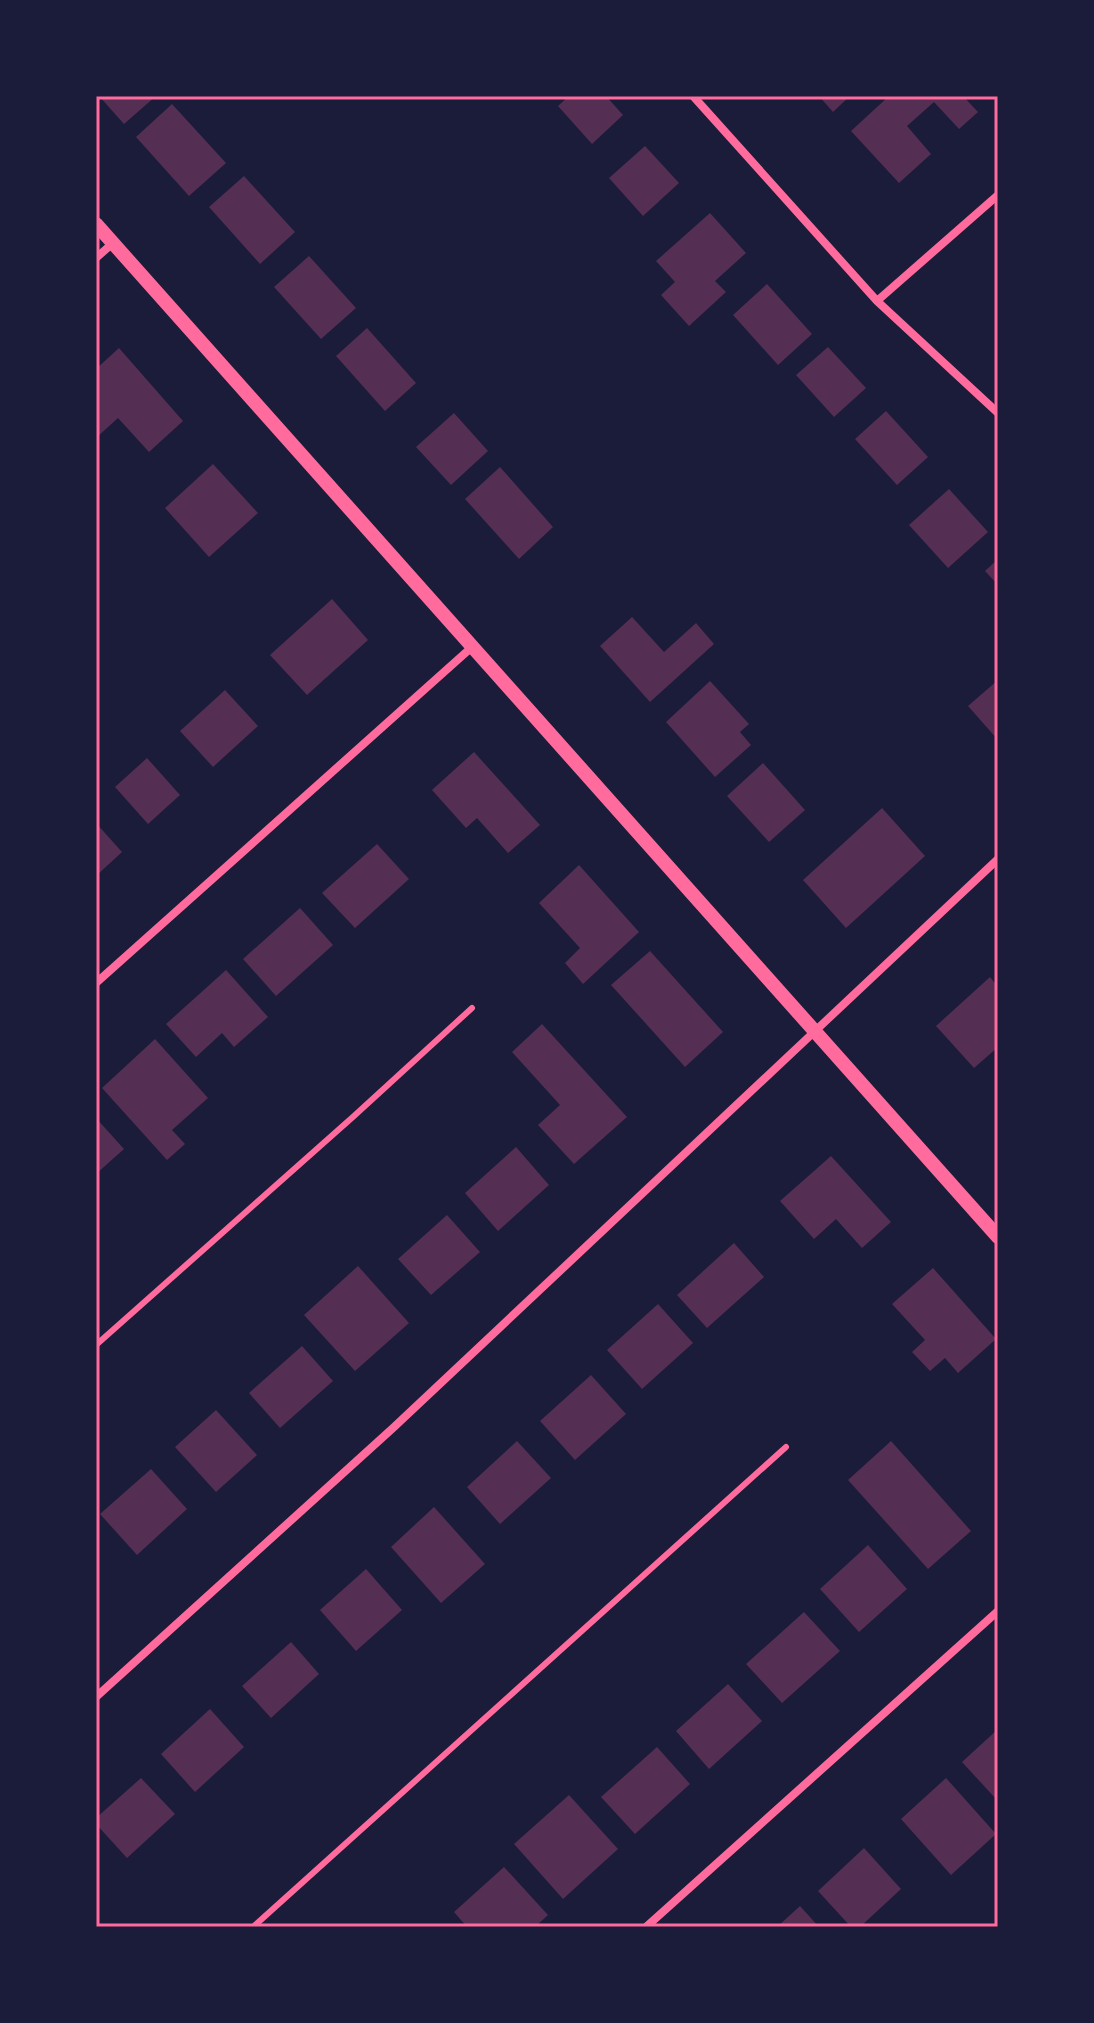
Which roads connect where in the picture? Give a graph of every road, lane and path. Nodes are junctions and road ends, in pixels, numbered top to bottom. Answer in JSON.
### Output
{"nodes":[{"id":1,"x":693,"y":96,"type":"edge"},
{"id":2,"x":998,"y":195,"type":"edge"},
{"id":3,"x":96,"y":224,"type":"edge"},
{"id":4,"x":113,"y":243,"type":"junction"},
{"id":5,"x":96,"y":258,"type":"edge"},
{"id":6,"x":877,"y":301,"type":"junction"},
{"id":7,"x":998,"y":413,"type":"edge"},
{"id":8,"x":472,"y":647,"type":"junction"},
{"id":9,"x":998,"y":859,"type":"edge"},
{"id":10,"x":96,"y":983,"type":"edge"},
{"id":11,"x":472,"y":1008,"type":"dead end"},
{"id":12,"x":814,"y":1030,"type":"junction"},
{"id":13,"x":998,"y":1237,"type":"edge"},
{"id":14,"x":96,"y":1345,"type":"edge"},
{"id":15,"x":786,"y":1447,"type":"dead end"},
{"id":16,"x":998,"y":1611,"type":"edge"},
{"id":17,"x":96,"y":1697,"type":"edge"},
{"id":18,"x":253,"y":1927,"type":"edge"},
{"id":19,"x":646,"y":1927,"type":"edge"}],
"edges":[{"from":1,"to":6,"type":"street"},
{"from":2,"to":6,"type":"street"},
{"from":3,"to":4,"type":"street"},
{"from":4,"to":5,"type":"street"},
{"from":4,"to":8,"type":"street"},
{"from":6,"to":7,"type":"street"},
{"from":8,"to":10,"type":"street"},
{"from":8,"to":12,"type":"street"},
{"from":9,"to":12,"type":"street"},
{"from":11,"to":14,"type":"lane"},
{"from":12,"to":13,"type":"street"},
{"from":12,"to":17,"type":"street"},
{"from":15,"to":18,"type":"lane"},
{"from":16,"to":19,"type":"street"}]}
